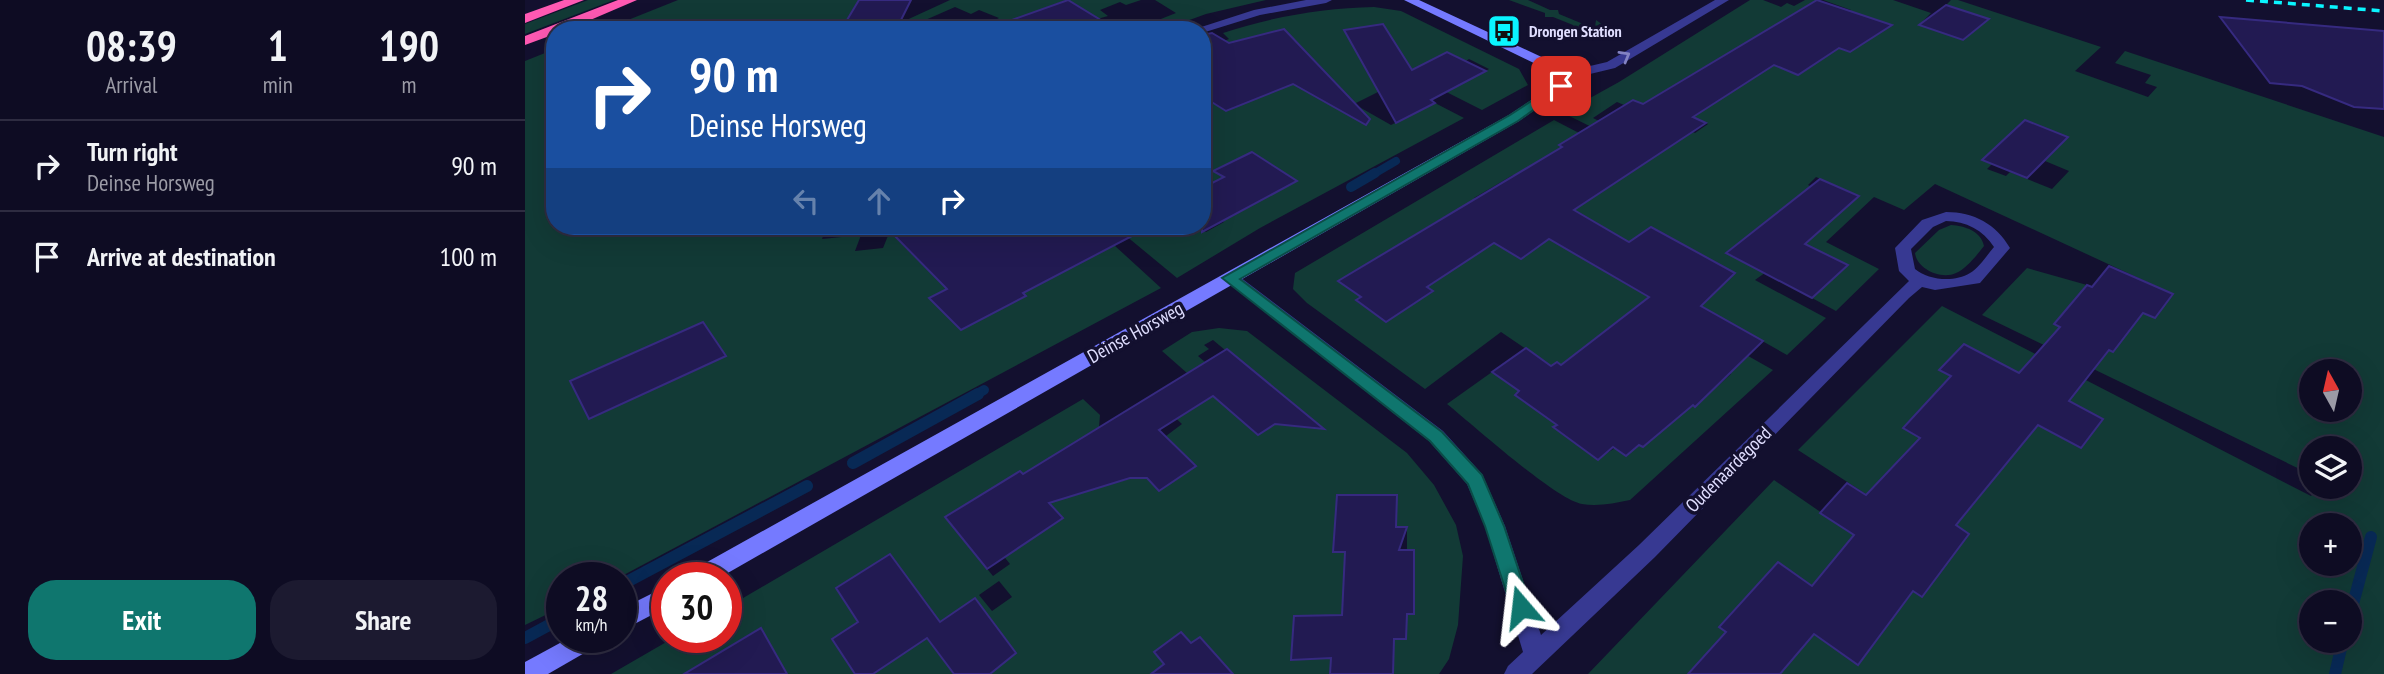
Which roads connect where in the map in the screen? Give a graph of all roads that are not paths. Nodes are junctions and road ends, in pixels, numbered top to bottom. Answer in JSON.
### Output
{"nodes":[{"id":1,"x":577,"y":0,"type":"edge"},
{"id":2,"x":630,"y":0,"type":"edge"},
{"id":3,"x":1326,"y":0,"type":"edge"},
{"id":4,"x":1410,"y":0,"type":"edge"},
{"id":5,"x":1723,"y":0,"type":"edge"},
{"id":6,"x":1312,"y":1,"type":"edge"},
{"id":7,"x":525,"y":19,"type":"edge"},
{"id":8,"x":576,"y":21,"type":"edge"},
{"id":9,"x":1211,"y":25,"type":"edge"},
{"id":10,"x":546,"y":33,"type":"edge"},
{"id":11,"x":525,"y":41,"type":"edge"},
{"id":12,"x":1561,"y":77,"type":"junction"},
{"id":13,"x":1230,"y":278,"type":"junction"},
{"id":14,"x":1919,"y":281,"type":"junction"},
{"id":15,"x":727,"y":562,"type":"edge"},
{"id":16,"x":563,"y":653,"type":"edge"},
{"id":17,"x":1536,"y":655,"type":"junction"},
{"id":18,"x":526,"y":674,"type":"edge"},
{"id":19,"x":1516,"y":674,"type":"edge"}],
"edges":[{"from":1,"to":7,"type":"highway"},
{"from":2,"to":8,"type":"highway"},
{"from":3,"to":6,"type":"street"},
{"from":4,"to":12,"type":"street"},
{"from":12,"to":5,"type":"street","one_way":true},
{"from":6,"to":9,"type":"street"},
{"from":10,"to":11,"type":"highway"},
{"from":12,"to":13,"type":"street","name":"Deinse Horsweg"},
{"from":13,"to":15,"type":"street","name":"Deinse Horsweg"},
{"from":13,"to":17,"type":"street"},
{"from":14,"to":14,"type":"street"},
{"from":14,"to":17,"type":"street","name":"Oudenaardegoed"},
{"from":16,"to":18,"type":"street"},
{"from":17,"to":19,"type":"street","name":"Oudenaardegoed"}]}
